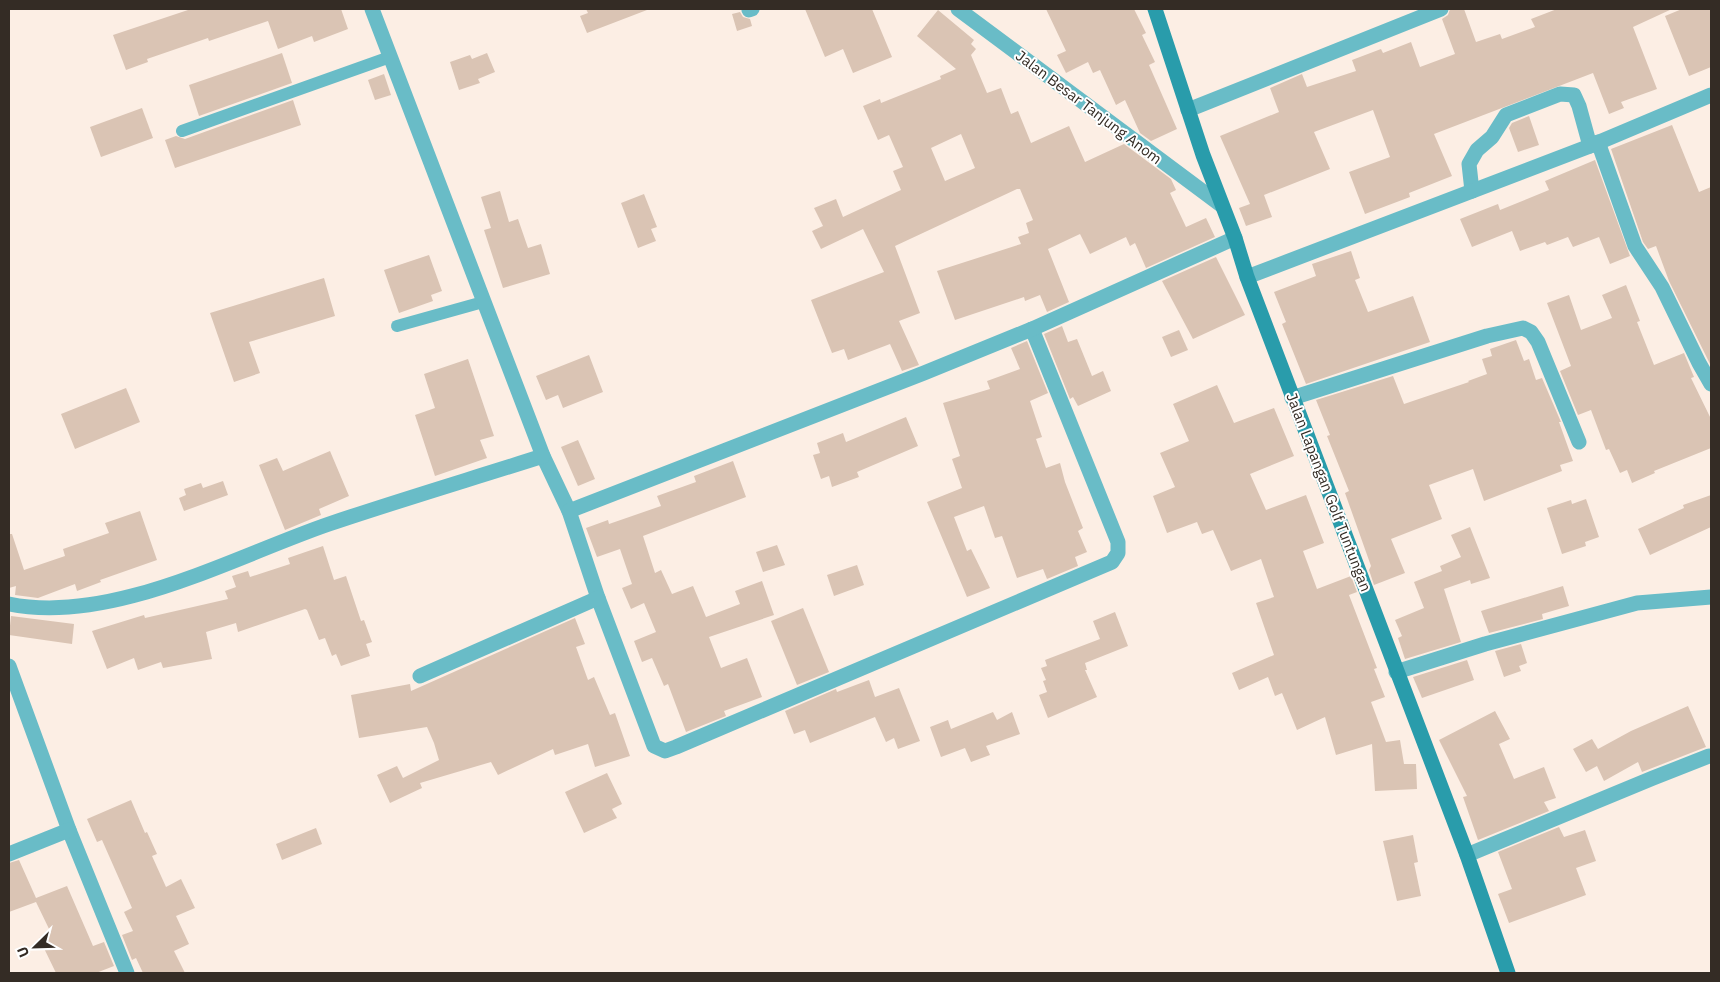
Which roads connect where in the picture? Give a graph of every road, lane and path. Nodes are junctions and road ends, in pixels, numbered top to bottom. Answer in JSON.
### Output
{"nodes":[{"id":1,"x":372,"y":9,"type":"edge"},
{"id":2,"x":958,"y":9,"type":"edge"},
{"id":3,"x":1155,"y":9,"type":"edge"},
{"id":4,"x":1441,"y":9,"type":"edge"},
{"id":5,"x":390,"y":57,"type":"junction"},
{"id":6,"x":1711,"y":95,"type":"edge"},
{"id":7,"x":1188,"y":110,"type":"junction"},
{"id":8,"x":182,"y":131,"type":"dead end"},
{"id":9,"x":1594,"y":144,"type":"junction"},
{"id":10,"x":1472,"y":191,"type":"junction"},
{"id":11,"x":1221,"y":205,"type":"junction"},
{"id":12,"x":1235,"y":238,"type":"junction"},
{"id":13,"x":1247,"y":277,"type":"junction"},
{"id":14,"x":483,"y":302,"type":"junction"},
{"id":15,"x":396,"y":326,"type":"dead end"},
{"id":16,"x":1032,"y":328,"type":"junction"},
{"id":17,"x":1711,"y":384,"type":"edge"},
{"id":18,"x":1292,"y":398,"type":"junction"},
{"id":19,"x":1579,"y":442,"type":"dead end"},
{"id":20,"x":543,"y":456,"type":"junction"},
{"id":21,"x":569,"y":511,"type":"junction"},
{"id":22,"x":1711,"y":597,"type":"edge"},
{"id":23,"x":598,"y":598,"type":"junction"},
{"id":24,"x":9,"y":604,"type":"edge"},
{"id":25,"x":9,"y":666,"type":"edge"},
{"id":26,"x":1396,"y":672,"type":"junction"},
{"id":27,"x":420,"y":676,"type":"dead end"},
{"id":28,"x":1709,"y":756,"type":"dead end"},
{"id":29,"x":69,"y":830,"type":"junction"},
{"id":30,"x":9,"y":854,"type":"edge"},
{"id":31,"x":1467,"y":855,"type":"junction"},
{"id":32,"x":127,"y":973,"type":"edge"},
{"id":33,"x":1508,"y":973,"type":"edge"}],
"edges":[{"from":1,"to":5,"type":"street"},
{"from":2,"to":11,"type":"street","name":"Jalan Besar Tanjung Anom"},
{"from":3,"to":7,"type":"street","name":"Jalan Lapangan Golf Tuntungan"},
{"from":4,"to":7,"type":"street"},
{"from":5,"to":8,"type":"lane"},
{"from":5,"to":14,"type":"street"},
{"from":6,"to":9,"type":"street"},
{"from":7,"to":11,"type":"street","name":"Jalan Lapangan Golf Tuntungan"},
{"from":9,"to":10,"type":"street"},
{"from":9,"to":10,"type":"street"},
{"from":9,"to":17,"type":"street"},
{"from":10,"to":13,"type":"street"},
{"from":11,"to":12,"type":"street","name":"Jalan Lapangan Golf Tuntungan"},
{"from":12,"to":13,"type":"street","name":"Jalan Lapangan Golf Tuntungan"},
{"from":12,"to":16,"type":"street"},
{"from":13,"to":18,"type":"street","name":"Jalan Lapangan Golf Tuntungan"},
{"from":14,"to":15,"type":"lane"},
{"from":14,"to":20,"type":"street"},
{"from":16,"to":21,"type":"street"},
{"from":16,"to":23,"type":"street"},
{"from":18,"to":19,"type":"street"},
{"from":18,"to":26,"type":"street","name":"Jalan Lapangan Golf Tuntungan"},
{"from":20,"to":21,"type":"street"},
{"from":20,"to":24,"type":"street"},
{"from":21,"to":23,"type":"street"},
{"from":22,"to":26,"type":"street"},
{"from":23,"to":27,"type":"street"},
{"from":25,"to":29,"type":"street"},
{"from":26,"to":31,"type":"street","name":"Jalan Lapangan Golf Tuntungan"},
{"from":28,"to":31,"type":"street"},
{"from":29,"to":30,"type":"street"},
{"from":29,"to":32,"type":"street"},
{"from":31,"to":33,"type":"street","name":"Jalan Lapangan Golf Tuntungan"}]}
